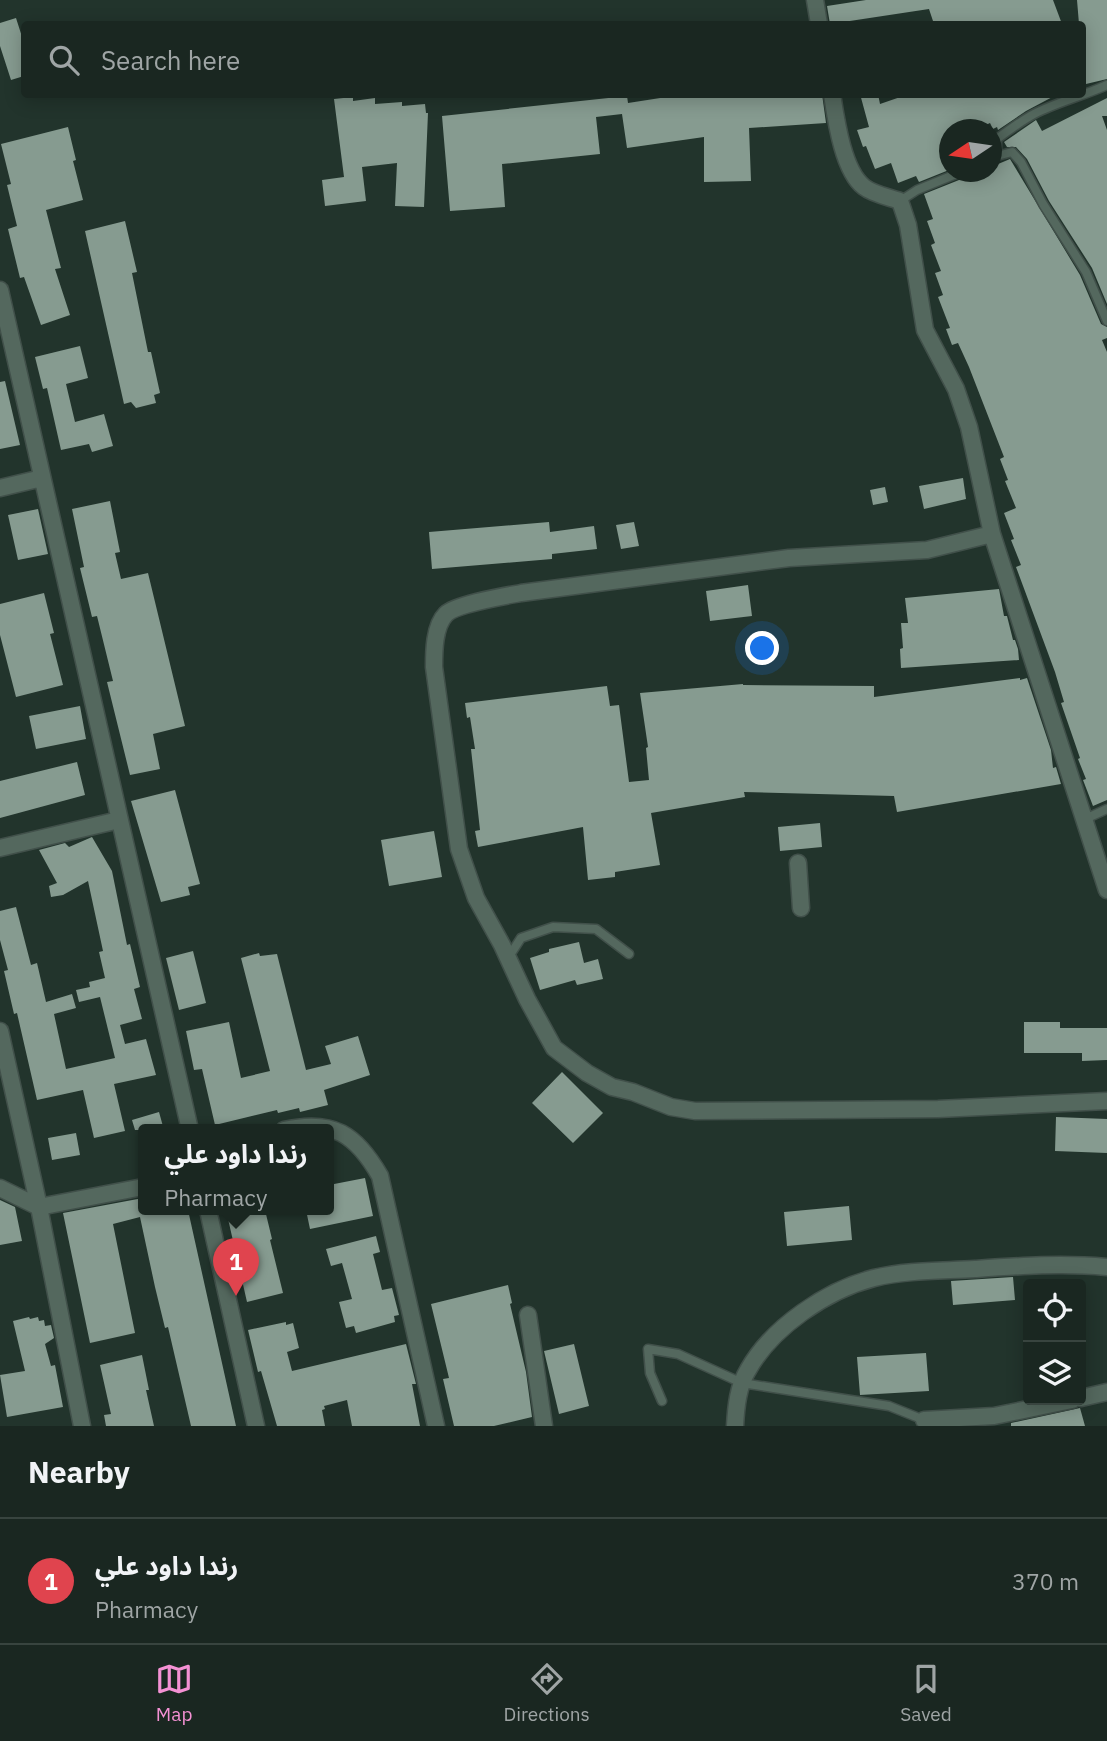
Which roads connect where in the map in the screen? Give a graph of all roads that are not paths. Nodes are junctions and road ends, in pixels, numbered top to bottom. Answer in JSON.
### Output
{"nodes":[{"id":1,"x":815,"y":0,"type":"edge"},
{"id":2,"x":818,"y":21,"type":"edge"},
{"id":3,"x":1107,"y":85,"type":"edge"},
{"id":4,"x":1086,"y":95,"type":"edge"},
{"id":5,"x":833,"y":98,"type":"edge"},
{"id":6,"x":1079,"y":98,"type":"edge"},
{"id":7,"x":1002,"y":135,"type":"edge"},
{"id":8,"x":1002,"y":155,"type":"edge"},
{"id":9,"x":939,"y":181,"type":"edge"},
{"id":10,"x":900,"y":201,"type":"junction"},
{"id":11,"x":0,"y":290,"type":"edge"},
{"id":12,"x":1107,"y":321,"type":"edge"},
{"id":13,"x":42,"y":478,"type":"junction"},
{"id":14,"x":0,"y":488,"type":"edge"},
{"id":15,"x":992,"y":534,"type":"junction"},
{"id":16,"x":1107,"y":809,"type":"edge"},
{"id":17,"x":119,"y":820,"type":"junction"},
{"id":18,"x":1083,"y":820,"type":"junction"},
{"id":19,"x":0,"y":848,"type":"edge"},
{"id":20,"x":798,"y":863,"type":"dead end"},
{"id":21,"x":1107,"y":890,"type":"edge"},
{"id":22,"x":801,"y":908,"type":"dead end"},
{"id":23,"x":629,"y":954,"type":"dead end"},
{"id":24,"x":508,"y":958,"type":"junction"},
{"id":25,"x":0,"y":1031,"type":"edge"},
{"id":26,"x":1107,"y":1101,"type":"edge"},
{"id":27,"x":189,"y":1124,"type":"edge"},
{"id":28,"x":334,"y":1130,"type":"edge"},
{"id":29,"x":0,"y":1188,"type":"edge"},
{"id":30,"x":138,"y":1188,"type":"edge"},
{"id":31,"x":39,"y":1207,"type":"junction"},
{"id":32,"x":209,"y":1215,"type":"edge"},
{"id":33,"x":1107,"y":1267,"type":"edge"},
{"id":34,"x":528,"y":1315,"type":"dead end"},
{"id":35,"x":742,"y":1383,"type":"junction"},
{"id":36,"x":1107,"y":1392,"type":"edge"},
{"id":37,"x":1086,"y":1397,"type":"edge"},
{"id":38,"x":662,"y":1401,"type":"dead end"},
{"id":39,"x":1048,"y":1405,"type":"edge"},
{"id":40,"x":924,"y":1420,"type":"joint"},
{"id":41,"x":82,"y":1426,"type":"edge"},
{"id":42,"x":256,"y":1426,"type":"edge"},
{"id":43,"x":436,"y":1426,"type":"edge"},
{"id":44,"x":544,"y":1426,"type":"edge"},
{"id":45,"x":735,"y":1426,"type":"edge"}],
"edges":[{"from":1,"to":2,"type":"street"},
{"from":3,"to":4,"type":"lane"},
{"from":5,"to":10,"type":"street"},
{"from":6,"to":7,"type":"lane"},
{"from":8,"to":12,"type":"lane"},
{"from":9,"to":10,"type":"lane"},
{"from":10,"to":15,"type":"street"},
{"from":11,"to":13,"type":"street"},
{"from":13,"to":14,"type":"street"},
{"from":13,"to":17,"type":"street"},
{"from":15,"to":18,"type":"street"},
{"from":15,"to":24,"type":"street"},
{"from":16,"to":18,"type":"lane"},
{"from":17,"to":19,"type":"street"},
{"from":17,"to":27,"type":"street"},
{"from":18,"to":21,"type":"street"},
{"from":20,"to":22,"type":"street"},
{"from":23,"to":24,"type":"lane"},
{"from":24,"to":26,"type":"street"},
{"from":25,"to":31,"type":"street"},
{"from":28,"to":43,"type":"street"},
{"from":29,"to":31,"type":"street"},
{"from":30,"to":31,"type":"street"},
{"from":31,"to":41,"type":"street"},
{"from":32,"to":42,"type":"street"},
{"from":33,"to":35,"type":"street"},
{"from":34,"to":44,"type":"street"},
{"from":35,"to":38,"type":"lane"},
{"from":35,"to":40,"type":"lane"},
{"from":35,"to":45,"type":"street"},
{"from":36,"to":37,"type":"street"},
{"from":39,"to":40,"type":"street"}]}
